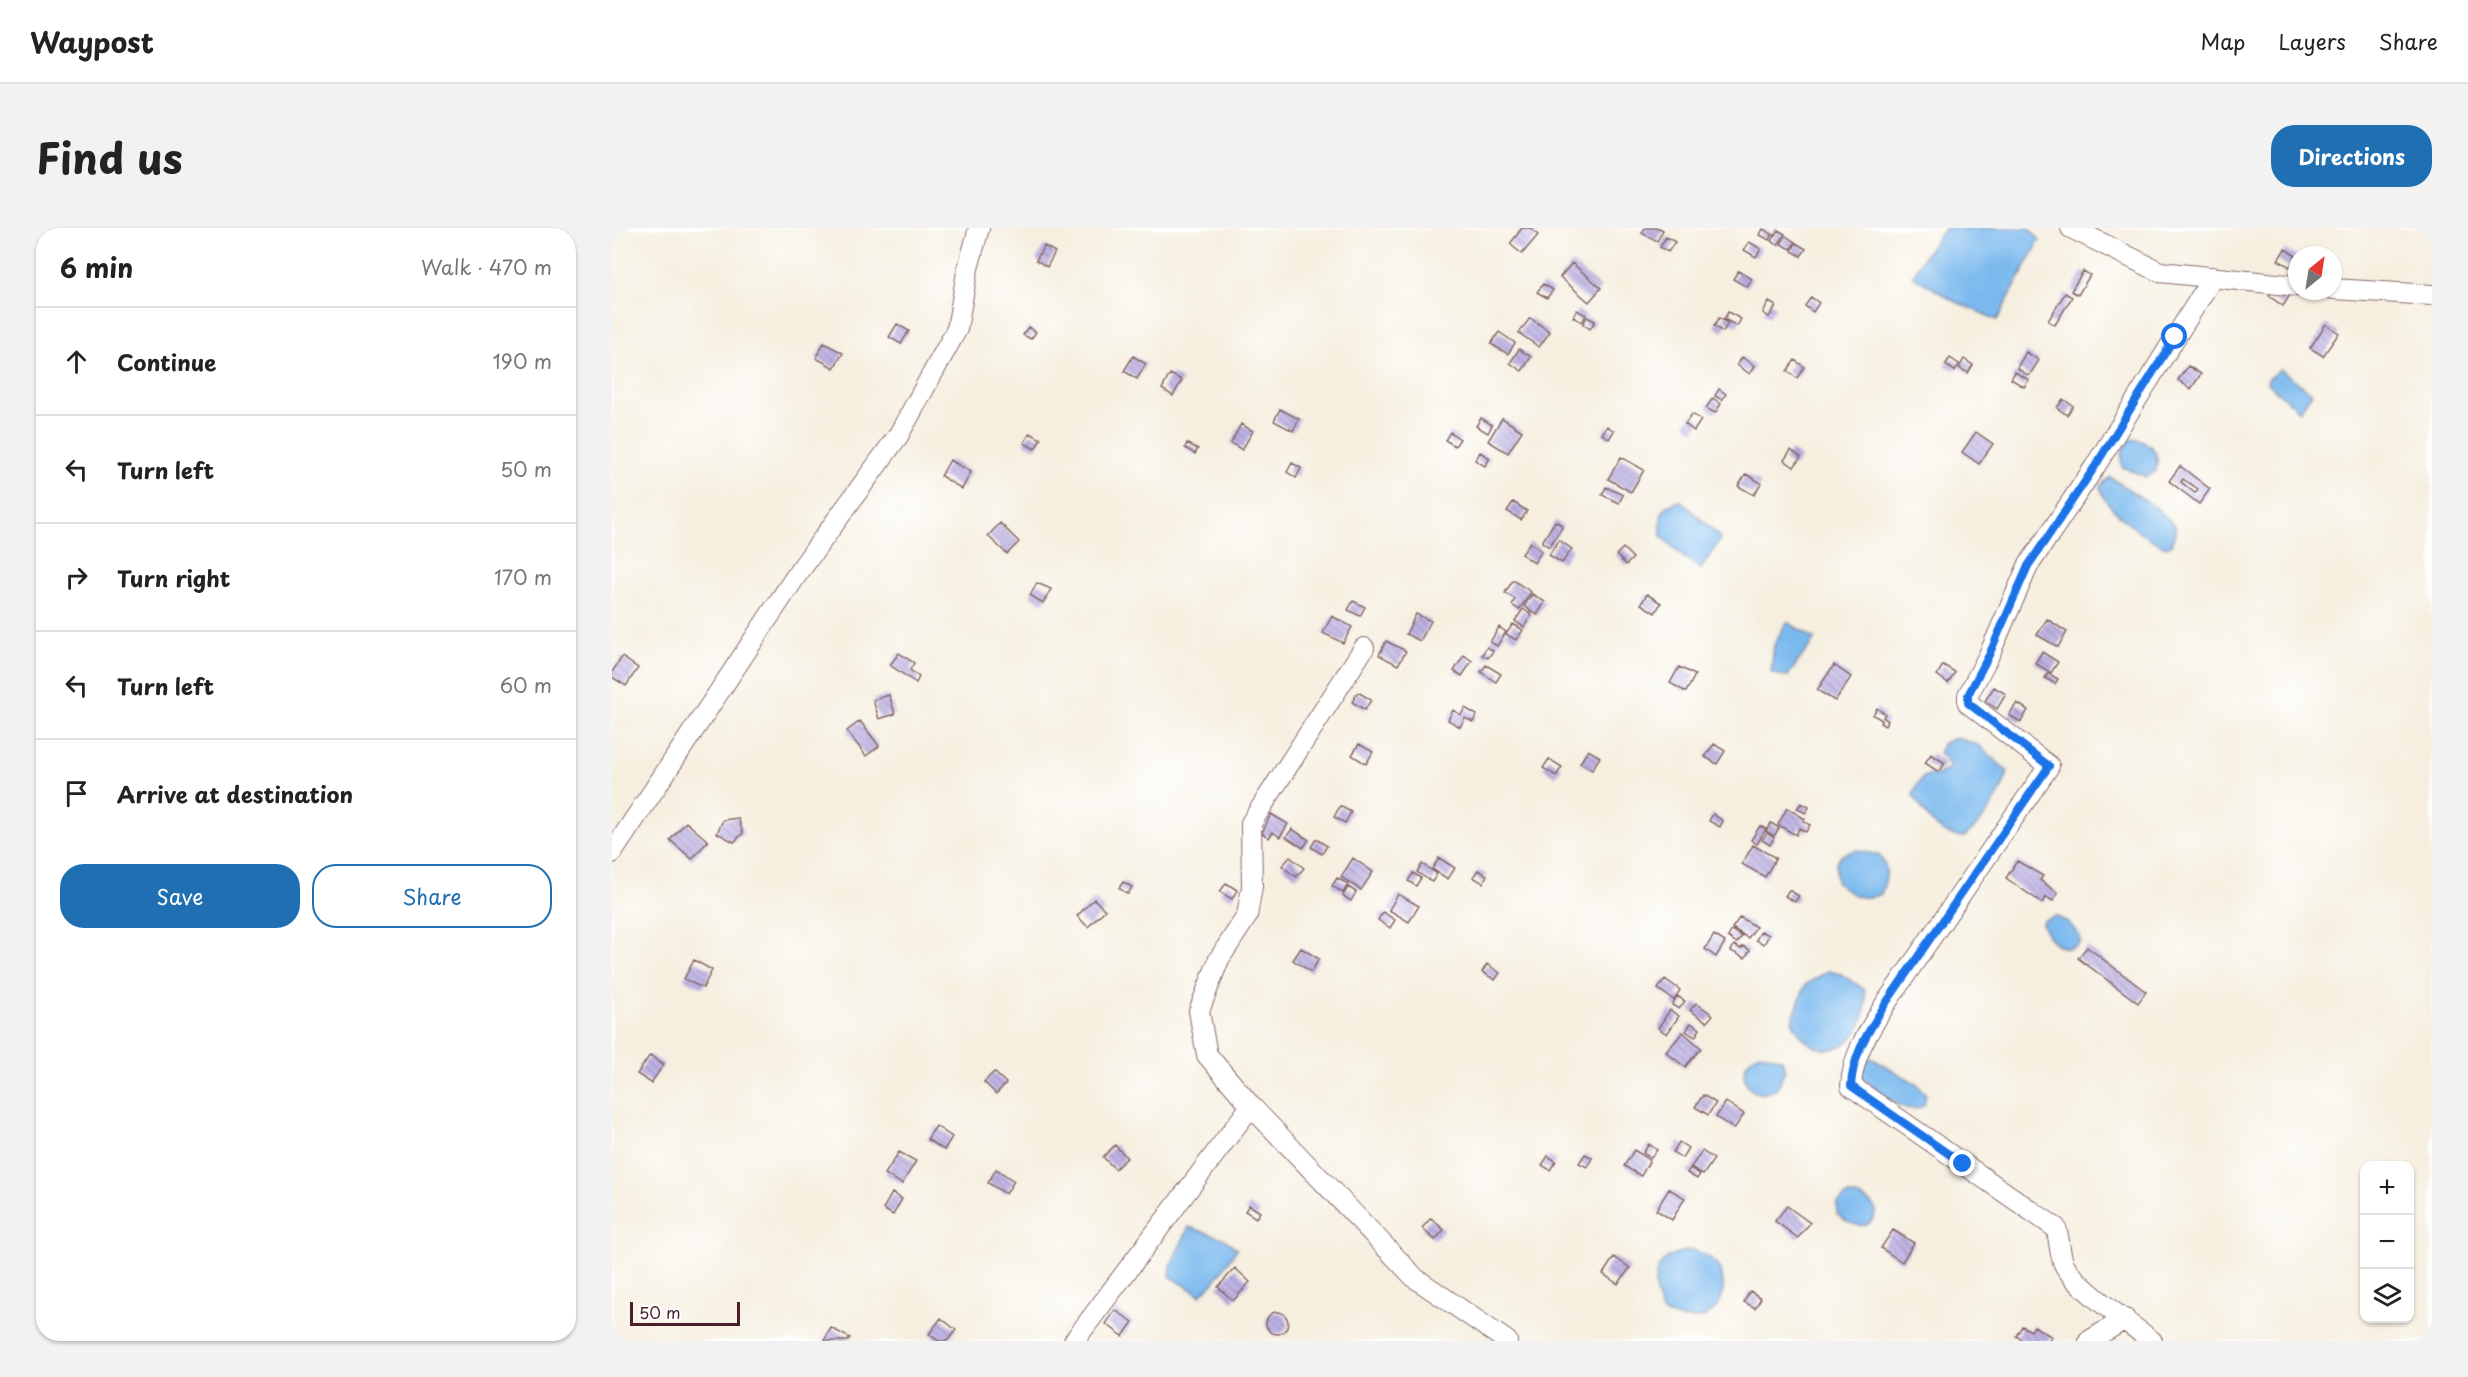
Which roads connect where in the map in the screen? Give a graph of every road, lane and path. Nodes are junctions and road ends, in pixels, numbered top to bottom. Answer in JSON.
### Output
{"nodes":[{"id":1,"x":979,"y":228,"type":"edge"},
{"id":2,"x":2071,"y":228,"type":"edge"},
{"id":3,"x":2212,"y":278,"type":"junction"},
{"id":4,"x":2288,"y":285,"type":"edge"},
{"id":5,"x":2342,"y":289,"type":"edge"},
{"id":6,"x":2432,"y":294,"type":"edge"},
{"id":7,"x":1364,"y":648,"type":"dead end"},
{"id":8,"x":612,"y":853,"type":"edge"},
{"id":9,"x":1251,"y":1106,"type":"junction"},
{"id":10,"x":2125,"y":1320,"type":"junction"},
{"id":11,"x":1074,"y":1341,"type":"edge"},
{"id":12,"x":1507,"y":1341,"type":"edge"},
{"id":13,"x":2089,"y":1341,"type":"edge"},
{"id":14,"x":2152,"y":1341,"type":"edge"}],
"edges":[{"from":1,"to":8,"type":"street"},
{"from":2,"to":3,"type":"street"},
{"from":3,"to":4,"type":"street"},
{"from":3,"to":10,"type":"street"},
{"from":5,"to":6,"type":"street"},
{"from":7,"to":9,"type":"street"},
{"from":9,"to":11,"type":"street"},
{"from":9,"to":12,"type":"street"},
{"from":10,"to":13,"type":"street"},
{"from":10,"to":14,"type":"street"}]}
